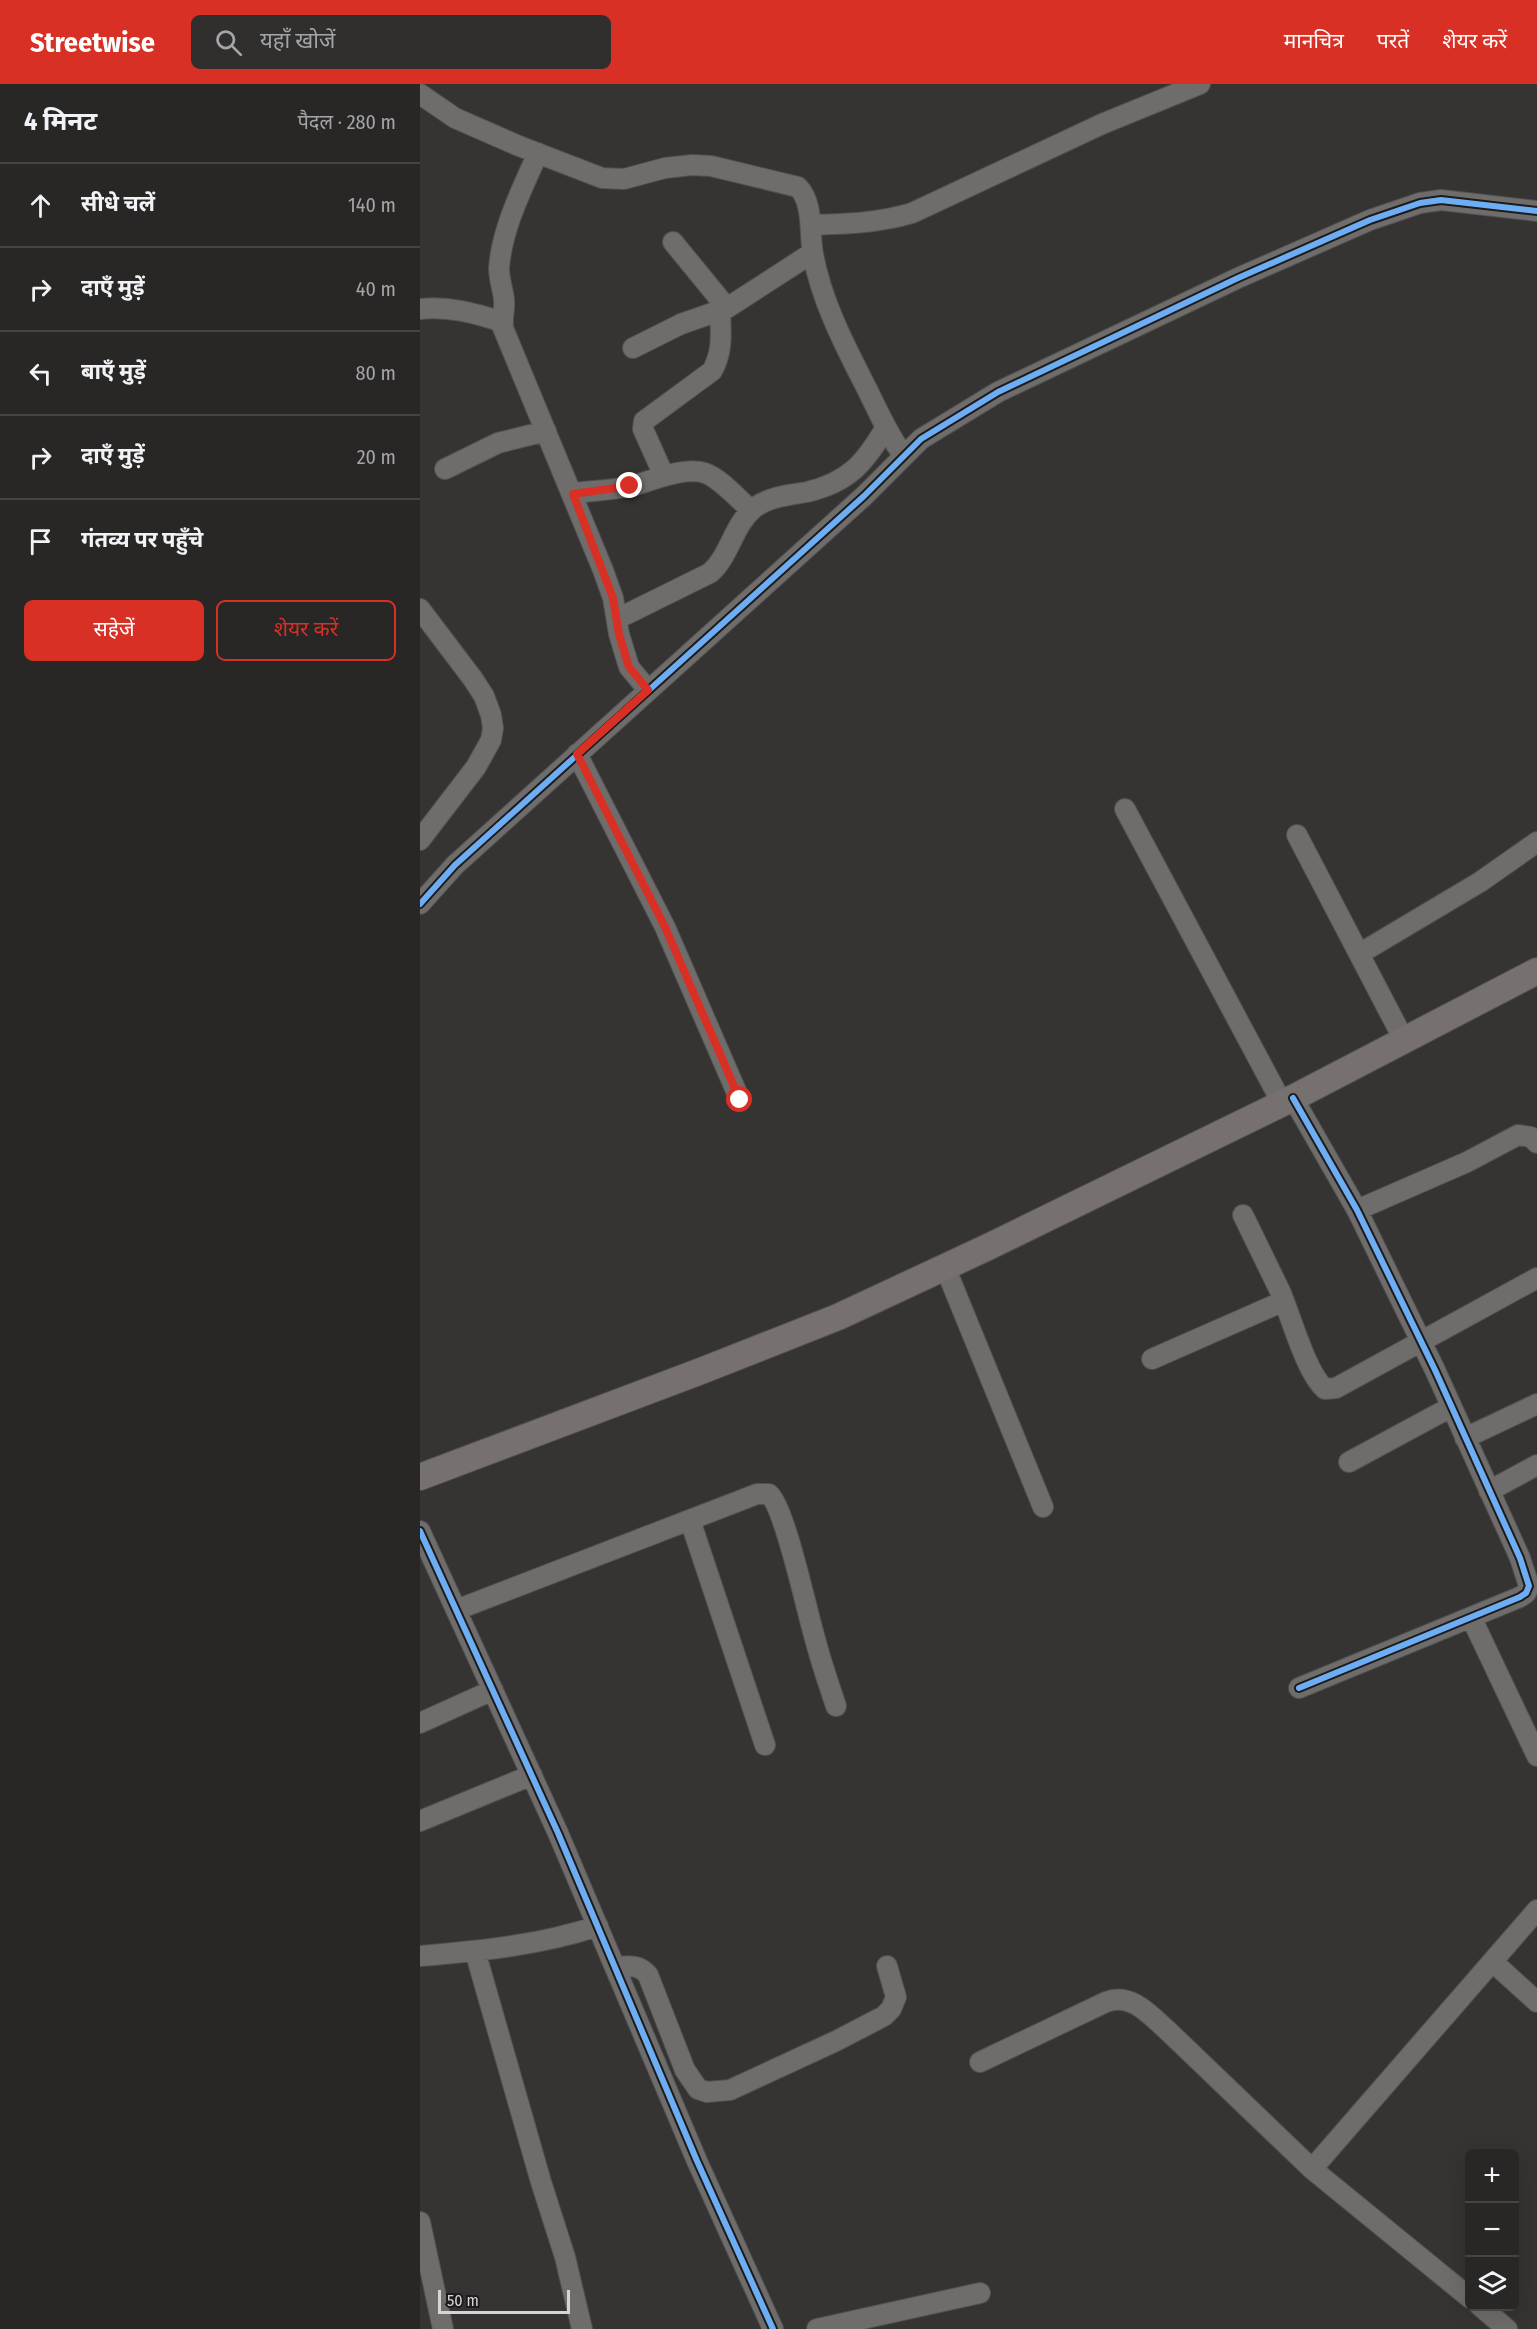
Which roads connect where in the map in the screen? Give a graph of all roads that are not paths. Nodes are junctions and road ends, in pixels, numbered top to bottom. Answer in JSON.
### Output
{"nodes":[{"id":1,"x":1200,"y":84,"type":"edge"},
{"id":2,"x":420,"y":94,"type":"edge"},
{"id":3,"x":538,"y":153,"type":"junction"},
{"id":4,"x":1537,"y":211,"type":"edge"},
{"id":5,"x":811,"y":225,"type":"junction"},
{"id":6,"x":673,"y":242,"type":"dead end"},
{"id":7,"x":812,"y":253,"type":"junction"},
{"id":8,"x":420,"y":309,"type":"edge"},
{"id":9,"x":724,"y":309,"type":"junction"},
{"id":10,"x":502,"y":322,"type":"junction"},
{"id":11,"x":633,"y":348,"type":"dead end"},
{"id":12,"x":546,"y":430,"type":"junction"},
{"id":13,"x":897,"y":445,"type":"junction"},
{"id":14,"x":445,"y":469,"type":"dead end"},
{"id":15,"x":664,"y":477,"type":"junction"},
{"id":16,"x":573,"y":494,"type":"junction"},
{"id":17,"x":751,"y":510,"type":"junction"},
{"id":18,"x":420,"y":609,"type":"edge"},
{"id":19,"x":617,"y":619,"type":"junction"},
{"id":20,"x":642,"y":682,"type":"junction"},
{"id":21,"x":577,"y":754,"type":"junction"},
{"id":22,"x":1125,"y":809,"type":"dead end"},
{"id":23,"x":1297,"y":835,"type":"dead end"},
{"id":24,"x":420,"y":840,"type":"edge"},
{"id":25,"x":1537,"y":842,"type":"edge"},
{"id":26,"x":420,"y":904,"type":"edge"},
{"id":27,"x":1359,"y":954,"type":"junction"},
{"id":28,"x":1537,"y":971,"type":"edge"},
{"id":29,"x":1404,"y":1040,"type":"junction"},
{"id":30,"x":740,"y":1100,"type":"dead end"},
{"id":31,"x":1287,"y":1100,"type":"junction"},
{"id":32,"x":1537,"y":1143,"type":"edge"},
{"id":33,"x":1357,"y":1210,"type":"junction"},
{"id":34,"x":1243,"y":1215,"type":"dead end"},
{"id":35,"x":945,"y":1267,"type":"junction"},
{"id":36,"x":1537,"y":1278,"type":"edge"},
{"id":37,"x":1284,"y":1301,"type":"junction"},
{"id":38,"x":1420,"y":1340,"type":"junction"},
{"id":39,"x":1152,"y":1359,"type":"dead end"},
{"id":40,"x":1537,"y":1404,"type":"edge"},
{"id":41,"x":1451,"y":1407,"type":"junction"},
{"id":42,"x":1465,"y":1438,"type":"junction"},
{"id":43,"x":1348,"y":1462,"type":"dead end"},
{"id":44,"x":1537,"y":1465,"type":"edge"},
{"id":45,"x":420,"y":1477,"type":"edge"},
{"id":46,"x":1489,"y":1491,"type":"junction"},
{"id":47,"x":1043,"y":1507,"type":"dead end"},
{"id":48,"x":690,"y":1520,"type":"junction"},
{"id":49,"x":420,"y":1531,"type":"edge"},
{"id":50,"x":456,"y":1610,"type":"junction"},
{"id":51,"x":1471,"y":1617,"type":"junction"},
{"id":52,"x":1299,"y":1688,"type":"dead end"},
{"id":53,"x":493,"y":1690,"type":"junction"},
{"id":54,"x":836,"y":1706,"type":"dead end"},
{"id":55,"x":420,"y":1723,"type":"edge"},
{"id":56,"x":765,"y":1745,"type":"dead end"},
{"id":57,"x":1537,"y":1756,"type":"edge"},
{"id":58,"x":531,"y":1775,"type":"junction"},
{"id":59,"x":420,"y":1821,"type":"edge"},
{"id":60,"x":1537,"y":1910,"type":"edge"},
{"id":61,"x":598,"y":1926,"type":"junction"},
{"id":62,"x":475,"y":1951,"type":"junction"},
{"id":63,"x":420,"y":1956,"type":"edge"},
{"id":64,"x":1492,"y":1962,"type":"junction"},
{"id":65,"x":887,"y":1966,"type":"dead end"},
{"id":66,"x":615,"y":1967,"type":"junction"},
{"id":67,"x":1537,"y":2002,"type":"edge"},
{"id":68,"x":980,"y":2062,"type":"dead end"},
{"id":69,"x":1312,"y":2169,"type":"junction"},
{"id":70,"x":420,"y":2222,"type":"edge"},
{"id":71,"x":980,"y":2293,"type":"dead end"},
{"id":72,"x":1465,"y":2294,"type":"edge"},
{"id":73,"x":1485,"y":2311,"type":"edge"},
{"id":74,"x":443,"y":2329,"type":"edge"},
{"id":75,"x":582,"y":2329,"type":"edge"},
{"id":76,"x":773,"y":2329,"type":"edge"},
{"id":77,"x":817,"y":2329,"type":"edge"},
{"id":78,"x":1507,"y":2329,"type":"edge"}],
"edges":[{"from":1,"to":5,"type":"street"},
{"from":2,"to":3,"type":"street"},
{"from":3,"to":5,"type":"street"},
{"from":3,"to":10,"type":"street"},
{"from":4,"to":13,"type":"street"},
{"from":5,"to":7,"type":"street"},
{"from":6,"to":9,"type":"street"},
{"from":7,"to":9,"type":"street"},
{"from":7,"to":13,"type":"street"},
{"from":8,"to":10,"type":"street"},
{"from":9,"to":11,"type":"street"},
{"from":9,"to":15,"type":"street"},
{"from":10,"to":12,"type":"street"},
{"from":12,"to":14,"type":"street"},
{"from":12,"to":16,"type":"street"},
{"from":13,"to":17,"type":"street"},
{"from":13,"to":20,"type":"street"},
{"from":15,"to":16,"type":"street"},
{"from":15,"to":17,"type":"street"},
{"from":16,"to":19,"type":"street"},
{"from":17,"to":19,"type":"street"},
{"from":18,"to":24,"type":"street"},
{"from":19,"to":20,"type":"street"},
{"from":20,"to":21,"type":"street"},
{"from":21,"to":26,"type":"street"},
{"from":21,"to":30,"type":"street"},
{"from":22,"to":31,"type":"street"},
{"from":23,"to":27,"type":"street"},
{"from":25,"to":27,"type":"street"},
{"from":27,"to":29,"type":"street"},
{"from":28,"to":29,"type":"main road"},
{"from":29,"to":31,"type":"main road"},
{"from":31,"to":33,"type":"street"},
{"from":31,"to":35,"type":"main road"},
{"from":32,"to":33,"type":"street"},
{"from":33,"to":38,"type":"street"},
{"from":34,"to":37,"type":"street"},
{"from":35,"to":45,"type":"main road"},
{"from":35,"to":47,"type":"street"},
{"from":36,"to":38,"type":"street"},
{"from":37,"to":38,"type":"street"},
{"from":37,"to":39,"type":"street"},
{"from":38,"to":41,"type":"street"},
{"from":40,"to":42,"type":"street"},
{"from":41,"to":42,"type":"street"},
{"from":41,"to":43,"type":"street"},
{"from":42,"to":46,"type":"street"},
{"from":44,"to":46,"type":"street"},
{"from":46,"to":51,"type":"street"},
{"from":48,"to":50,"type":"street"},
{"from":48,"to":54,"type":"street"},
{"from":48,"to":56,"type":"street"},
{"from":49,"to":50,"type":"street"},
{"from":50,"to":53,"type":"street"},
{"from":51,"to":52,"type":"street"},
{"from":51,"to":57,"type":"street"},
{"from":53,"to":55,"type":"street"},
{"from":53,"to":58,"type":"street"},
{"from":58,"to":59,"type":"street"},
{"from":58,"to":61,"type":"street"},
{"from":60,"to":64,"type":"street"},
{"from":61,"to":62,"type":"street"},
{"from":61,"to":66,"type":"street"},
{"from":62,"to":63,"type":"street"},
{"from":62,"to":75,"type":"street"},
{"from":64,"to":67,"type":"street"},
{"from":64,"to":69,"type":"street"},
{"from":65,"to":66,"type":"street"},
{"from":66,"to":76,"type":"street"},
{"from":68,"to":69,"type":"street"},
{"from":69,"to":72,"type":"street"},
{"from":70,"to":74,"type":"street"},
{"from":71,"to":77,"type":"street"},
{"from":73,"to":78,"type":"street"}]}
